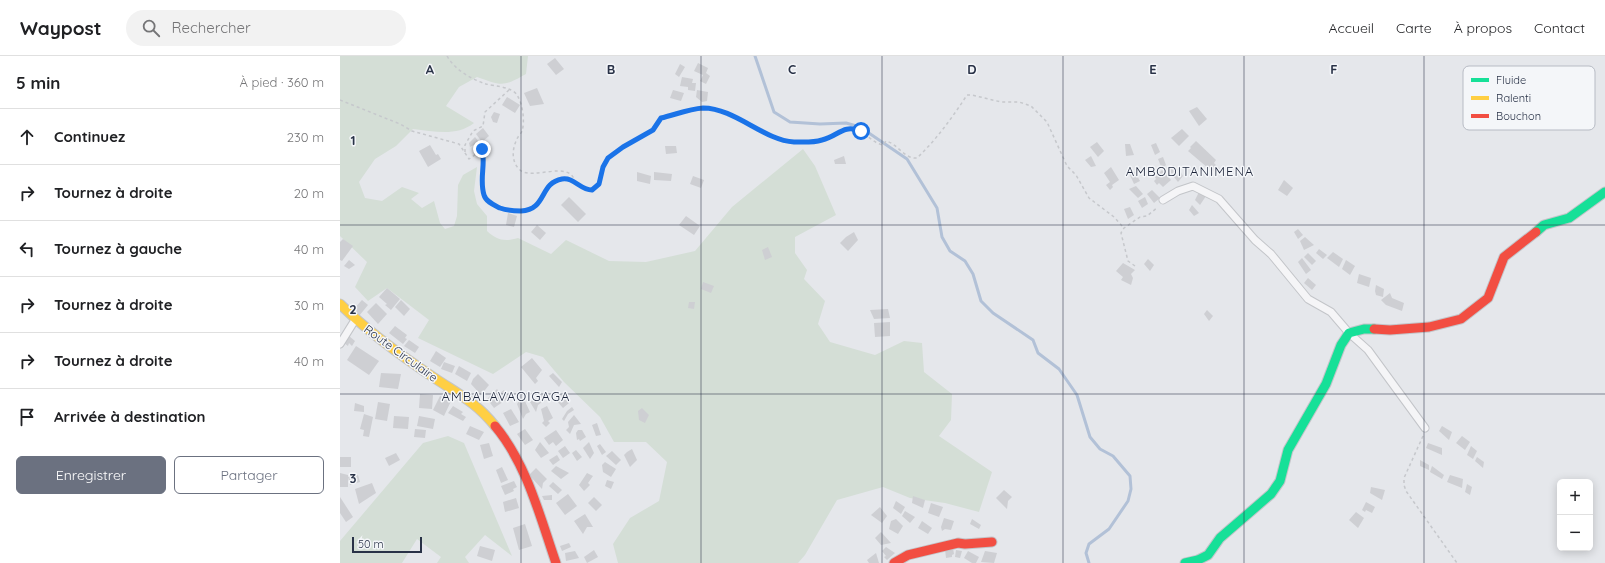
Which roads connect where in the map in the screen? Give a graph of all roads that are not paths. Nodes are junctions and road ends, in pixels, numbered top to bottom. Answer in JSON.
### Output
{"nodes":[{"id":1,"x":1605,"y":192,"type":"edge"},
{"id":2,"x":1163,"y":200,"type":"road end"},
{"id":3,"x":340,"y":304,"type":"edge"},
{"id":4,"x":355,"y":320,"type":"junction"},
{"id":5,"x":1350,"y":333,"type":"junction"},
{"id":6,"x":340,"y":344,"type":"edge"},
{"id":7,"x":1424,"y":428,"type":"road end"},
{"id":8,"x":992,"y":542,"type":"dead end"},
{"id":9,"x":556,"y":563,"type":"edge"},
{"id":10,"x":894,"y":563,"type":"edge"},
{"id":11,"x":1185,"y":563,"type":"edge"}],
"edges":[{"from":1,"to":5,"type":"street"},
{"from":2,"to":5,"type":"street"},
{"from":3,"to":4,"type":"street","name":"Route Circulaire"},
{"from":4,"to":6,"type":"street"},
{"from":4,"to":9,"type":"street","name":"Route Circulaire"},
{"from":5,"to":7,"type":"street"},
{"from":5,"to":11,"type":"street"},
{"from":8,"to":10,"type":"street"}]}
